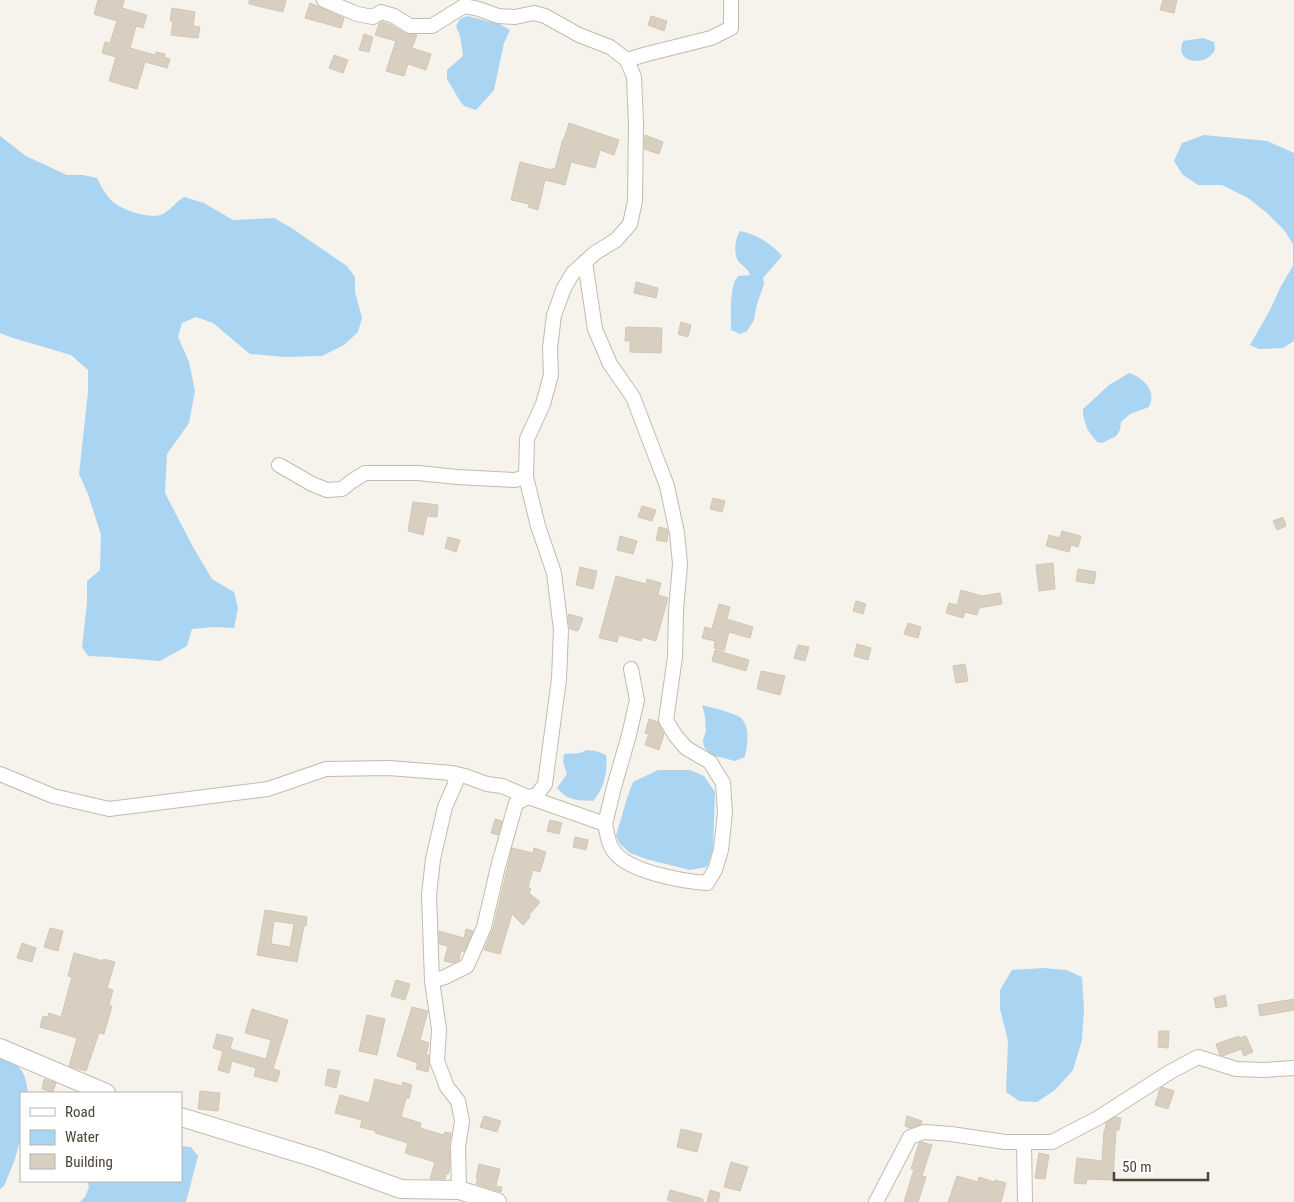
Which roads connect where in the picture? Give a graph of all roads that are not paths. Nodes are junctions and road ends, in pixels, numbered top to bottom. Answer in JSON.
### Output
{"nodes":[{"id":1,"x":324,"y":0,"type":"edge"},
{"id":2,"x":731,"y":0,"type":"edge"},
{"id":3,"x":627,"y":60,"type":"junction"},
{"id":4,"x":585,"y":262,"type":"junction"},
{"id":5,"x":279,"y":465,"type":"dead end"},
{"id":6,"x":526,"y":477,"type":"junction"},
{"id":7,"x":631,"y":669,"type":"dead end"},
{"id":8,"x":452,"y":773,"type":"junction"},
{"id":9,"x":0,"y":774,"type":"edge"},
{"id":10,"x":528,"y":797,"type":"junction"},
{"id":11,"x":605,"y":824,"type":"junction"},
{"id":12,"x":432,"y":981,"type":"junction"},
{"id":13,"x":0,"y":1048,"type":"edge"},
{"id":14,"x":1294,"y":1068,"type":"edge"},
{"id":15,"x":104,"y":1092,"type":"edge"},
{"id":16,"x":182,"y":1117,"type":"edge"},
{"id":17,"x":1024,"y":1142,"type":"junction"},
{"id":18,"x":459,"y":1190,"type":"junction"},
{"id":19,"x":498,"y":1202,"type":"edge"},
{"id":20,"x":876,"y":1202,"type":"edge"},
{"id":21,"x":1025,"y":1202,"type":"edge"}],
"edges":[{"from":1,"to":3,"type":"street"},
{"from":2,"to":3,"type":"street"},
{"from":3,"to":4,"type":"street"},
{"from":4,"to":6,"type":"street"},
{"from":4,"to":11,"type":"street"},
{"from":5,"to":6,"type":"street"},
{"from":6,"to":10,"type":"street"},
{"from":7,"to":11,"type":"street"},
{"from":8,"to":9,"type":"street"},
{"from":8,"to":10,"type":"street"},
{"from":8,"to":12,"type":"street"},
{"from":10,"to":11,"type":"street"},
{"from":10,"to":12,"type":"street"},
{"from":12,"to":18,"type":"street"},
{"from":13,"to":15,"type":"street"},
{"from":14,"to":17,"type":"street"},
{"from":16,"to":18,"type":"street"},
{"from":17,"to":20,"type":"street"},
{"from":17,"to":21,"type":"street"},
{"from":18,"to":19,"type":"street"}]}
